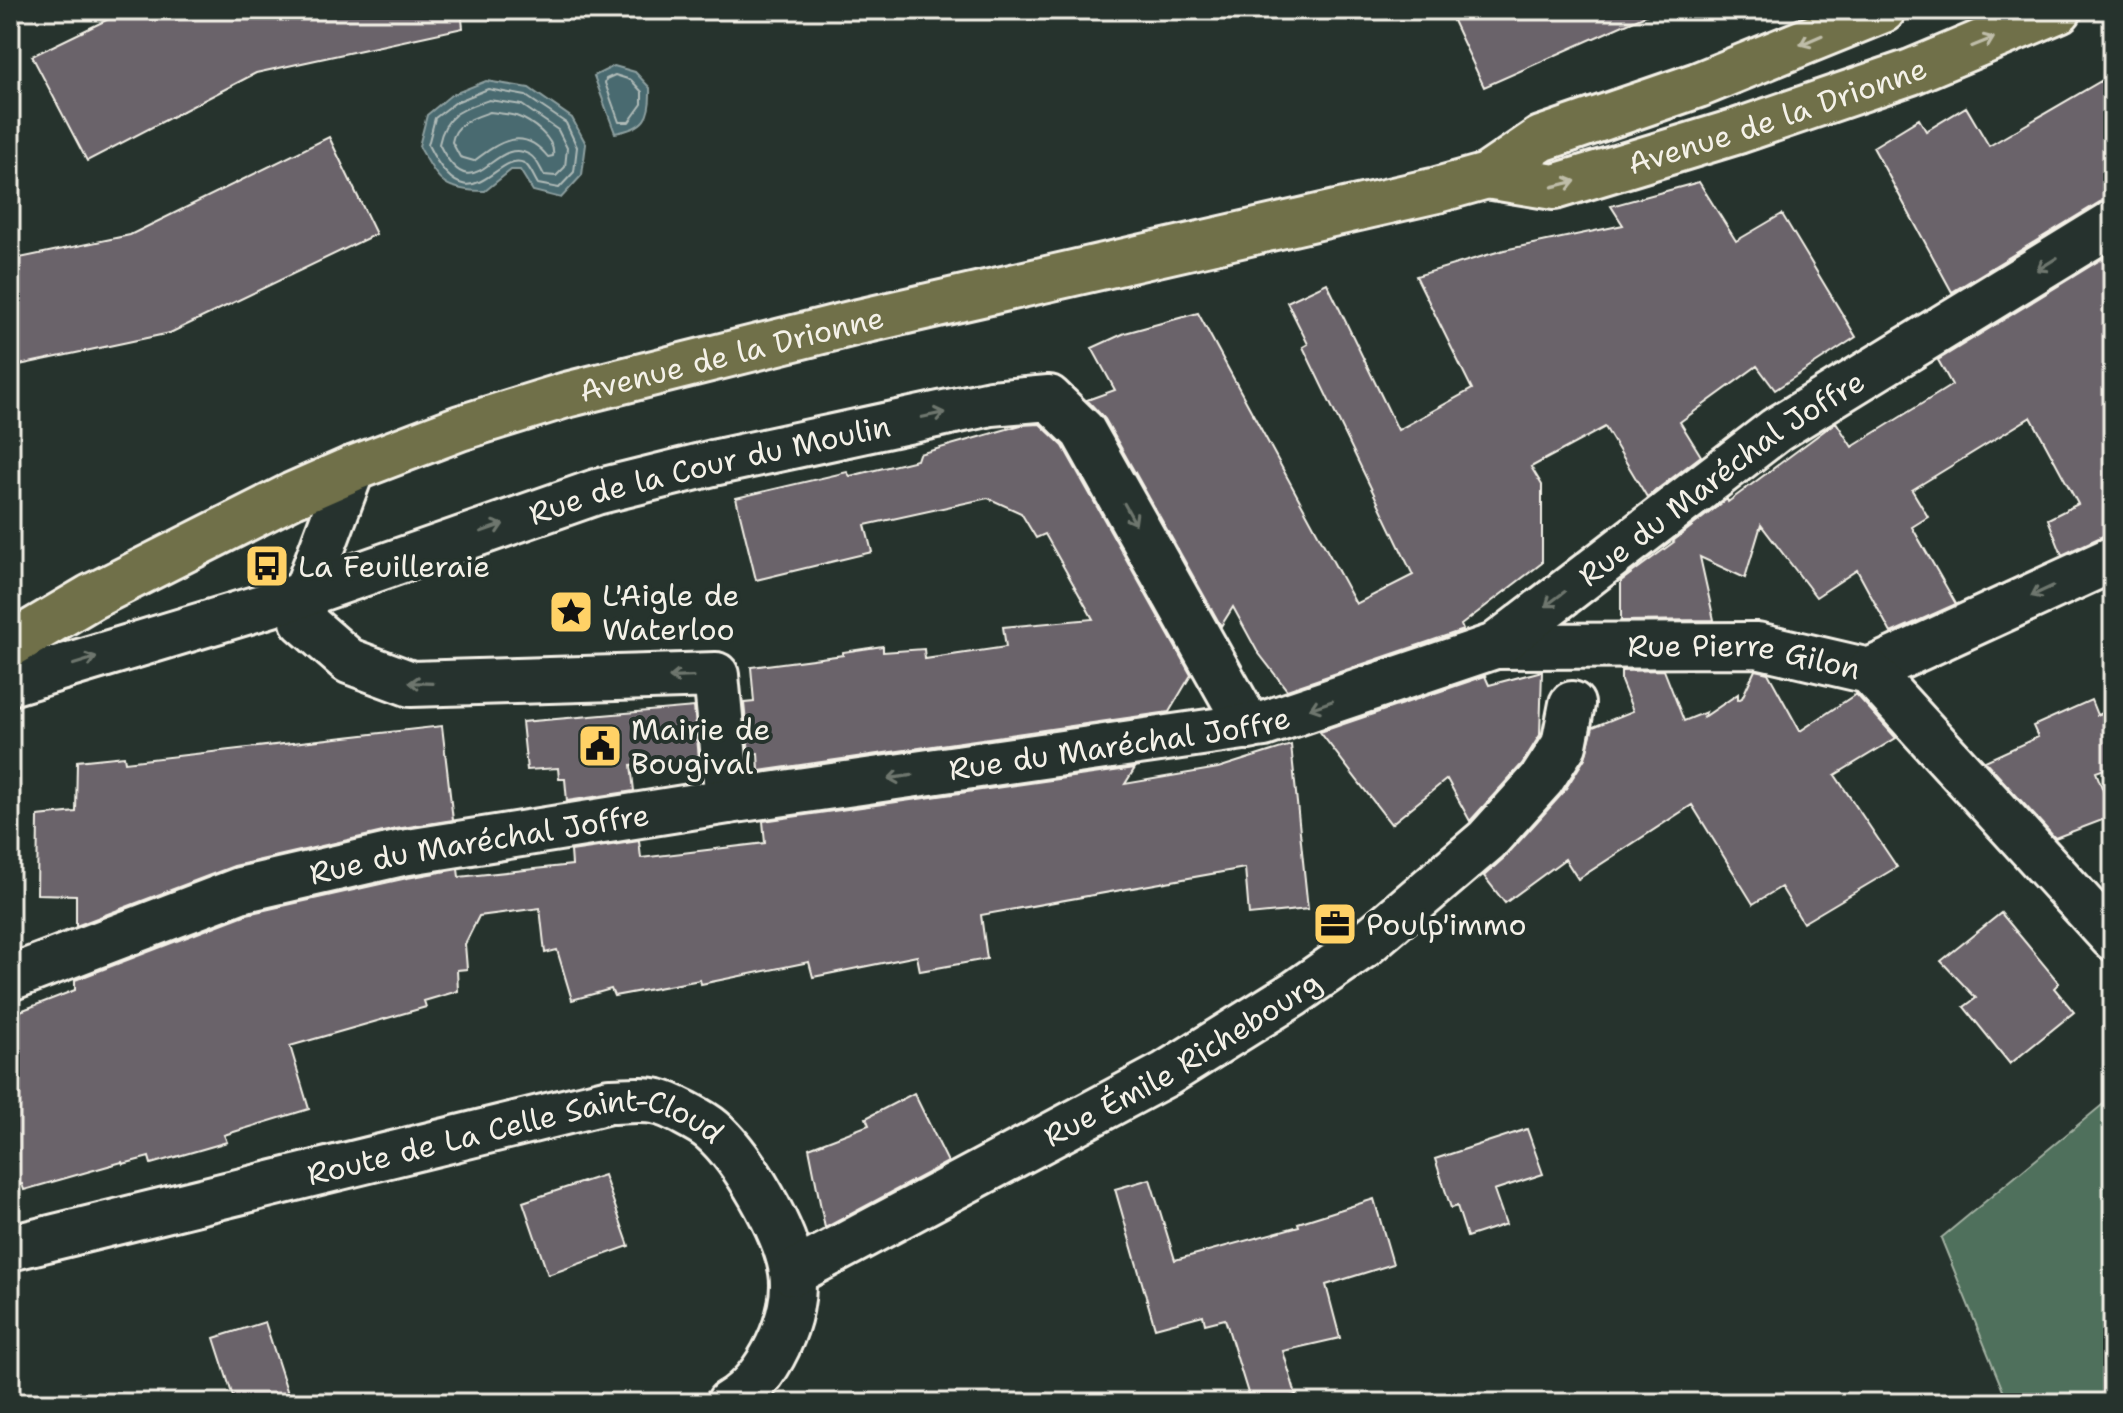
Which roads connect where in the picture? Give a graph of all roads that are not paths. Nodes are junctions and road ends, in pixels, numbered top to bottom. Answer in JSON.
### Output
{"nodes":[{"id":1,"x":1883,"y":10,"type":"edge"},
{"id":2,"x":2059,"y":10,"type":"edge"},
{"id":3,"x":1487,"y":176,"type":"junction"},
{"id":4,"x":2113,"y":223,"type":"edge"},
{"id":5,"x":352,"y":469,"type":"junction"},
{"id":6,"x":2113,"y":559,"type":"edge"},
{"id":7,"x":305,"y":594,"type":"junction"},
{"id":8,"x":1495,"y":646,"type":"junction"},
{"id":9,"x":11,"y":654,"type":"edge"},
{"id":10,"x":1869,"y":671,"type":"junction"},
{"id":11,"x":1572,"y":704,"type":"dead end"},
{"id":12,"x":1249,"y":727,"type":"junction"},
{"id":13,"x":728,"y":801,"type":"junction"},
{"id":14,"x":2113,"y":938,"type":"edge"},
{"id":15,"x":10,"y":978,"type":"edge"},
{"id":16,"x":10,"y":1248,"type":"edge"},
{"id":17,"x":793,"y":1273,"type":"junction"},
{"id":18,"x":729,"y":1403,"type":"edge"}],
"edges":[{"from":1,"to":3,"type":"main road","name":"Avenue de la Drionne","one_way":true},
{"from":3,"to":2,"type":"main road","name":"Avenue de la Drionne","one_way":true},
{"from":3,"to":5,"type":"main road","name":"Avenue de la Drionne"},
{"from":4,"to":8,"type":"street","name":"Rue du Maréchal Joffre","one_way":true},
{"from":5,"to":7,"type":"street"},
{"from":5,"to":9,"type":"main road","name":"Avenue de la Drionne"},
{"from":6,"to":10,"type":"street","name":"Rue Pierre Gilon","one_way":true},
{"from":9,"to":7,"type":"street","name":"Rue de la Cour du Moulin","one_way":true},
{"from":7,"to":12,"type":"street","name":"Rue de la Cour du Moulin","one_way":true},
{"from":13,"to":7,"type":"street","one_way":true},
{"from":8,"to":10,"type":"street","name":"Rue Pierre Gilon"},
{"from":8,"to":12,"type":"street","name":"Rue du Maréchal Joffre","one_way":true},
{"from":10,"to":14,"type":"street"},
{"from":11,"to":17,"type":"street","name":"Rue Émile Richebourg"},
{"from":12,"to":13,"type":"street","name":"Rue du Maréchal Joffre","one_way":true},
{"from":13,"to":15,"type":"street","name":"Rue du Maréchal Joffre"},
{"from":16,"to":17,"type":"street","name":"Route de La Celle Saint-Cloud"},
{"from":17,"to":18,"type":"street","name":"Route de La Celle Saint-Cloud"}]}
